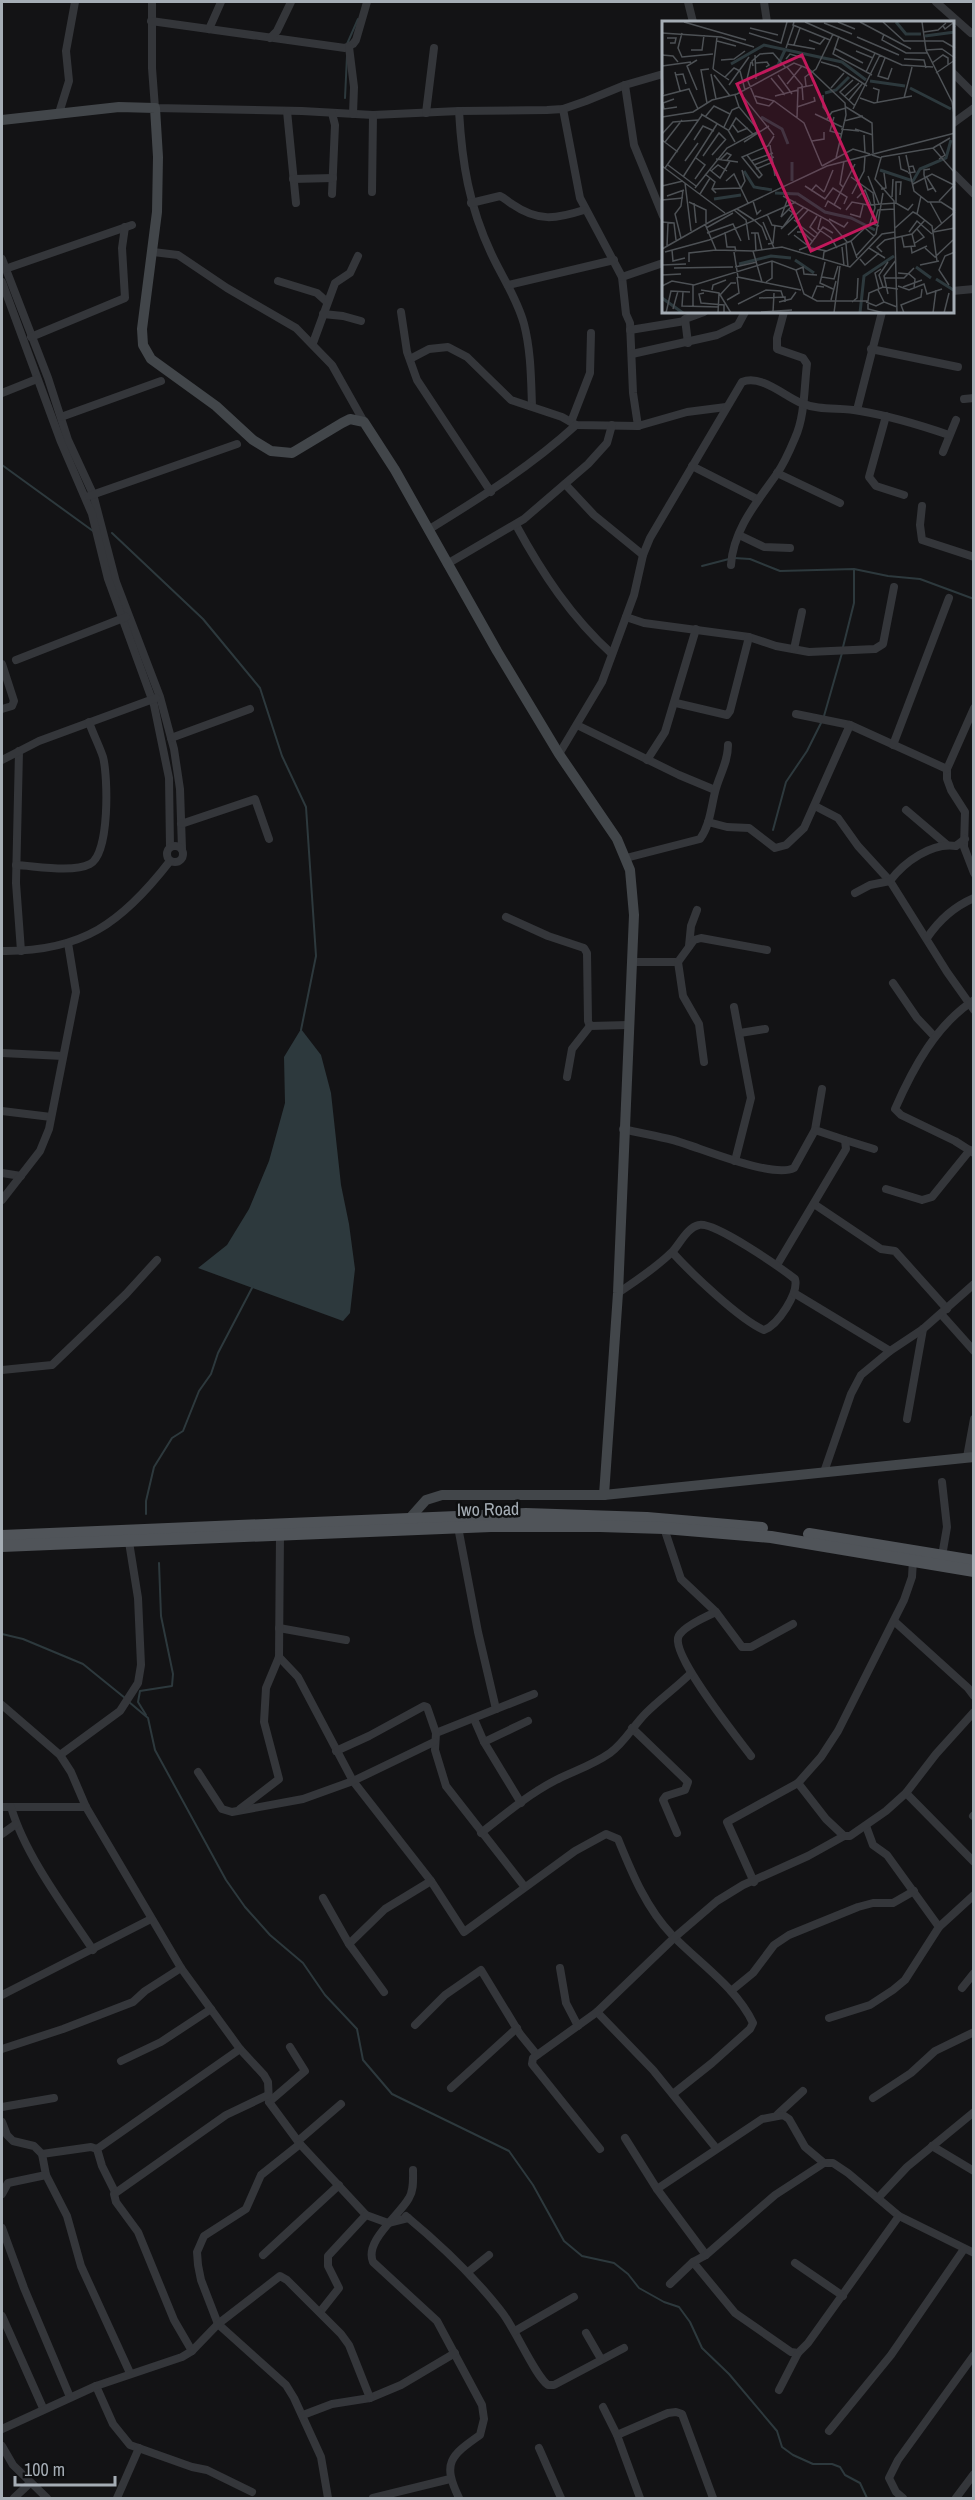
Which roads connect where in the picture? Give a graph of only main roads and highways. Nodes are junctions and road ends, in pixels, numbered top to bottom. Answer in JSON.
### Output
{"nodes":[{"id":1,"x":337,"y":1526,"type":"junction"},
{"id":2,"x":2,"y":1536,"type":"edge"},
{"id":3,"x":2,"y":1546,"type":"edge"},
{"id":4,"x":974,"y":1561,"type":"edge"},
{"id":5,"x":974,"y":1571,"type":"edge"}],
"edges":[{"from":1,"to":2,"type":"main road","name":"Iwo Road"},
{"from":1,"to":3,"type":"main road","name":"Iwo Road"},
{"from":1,"to":4,"type":"main road","name":"Iwo Road"},
{"from":1,"to":5,"type":"main road","name":"Iwo Road"}]}
